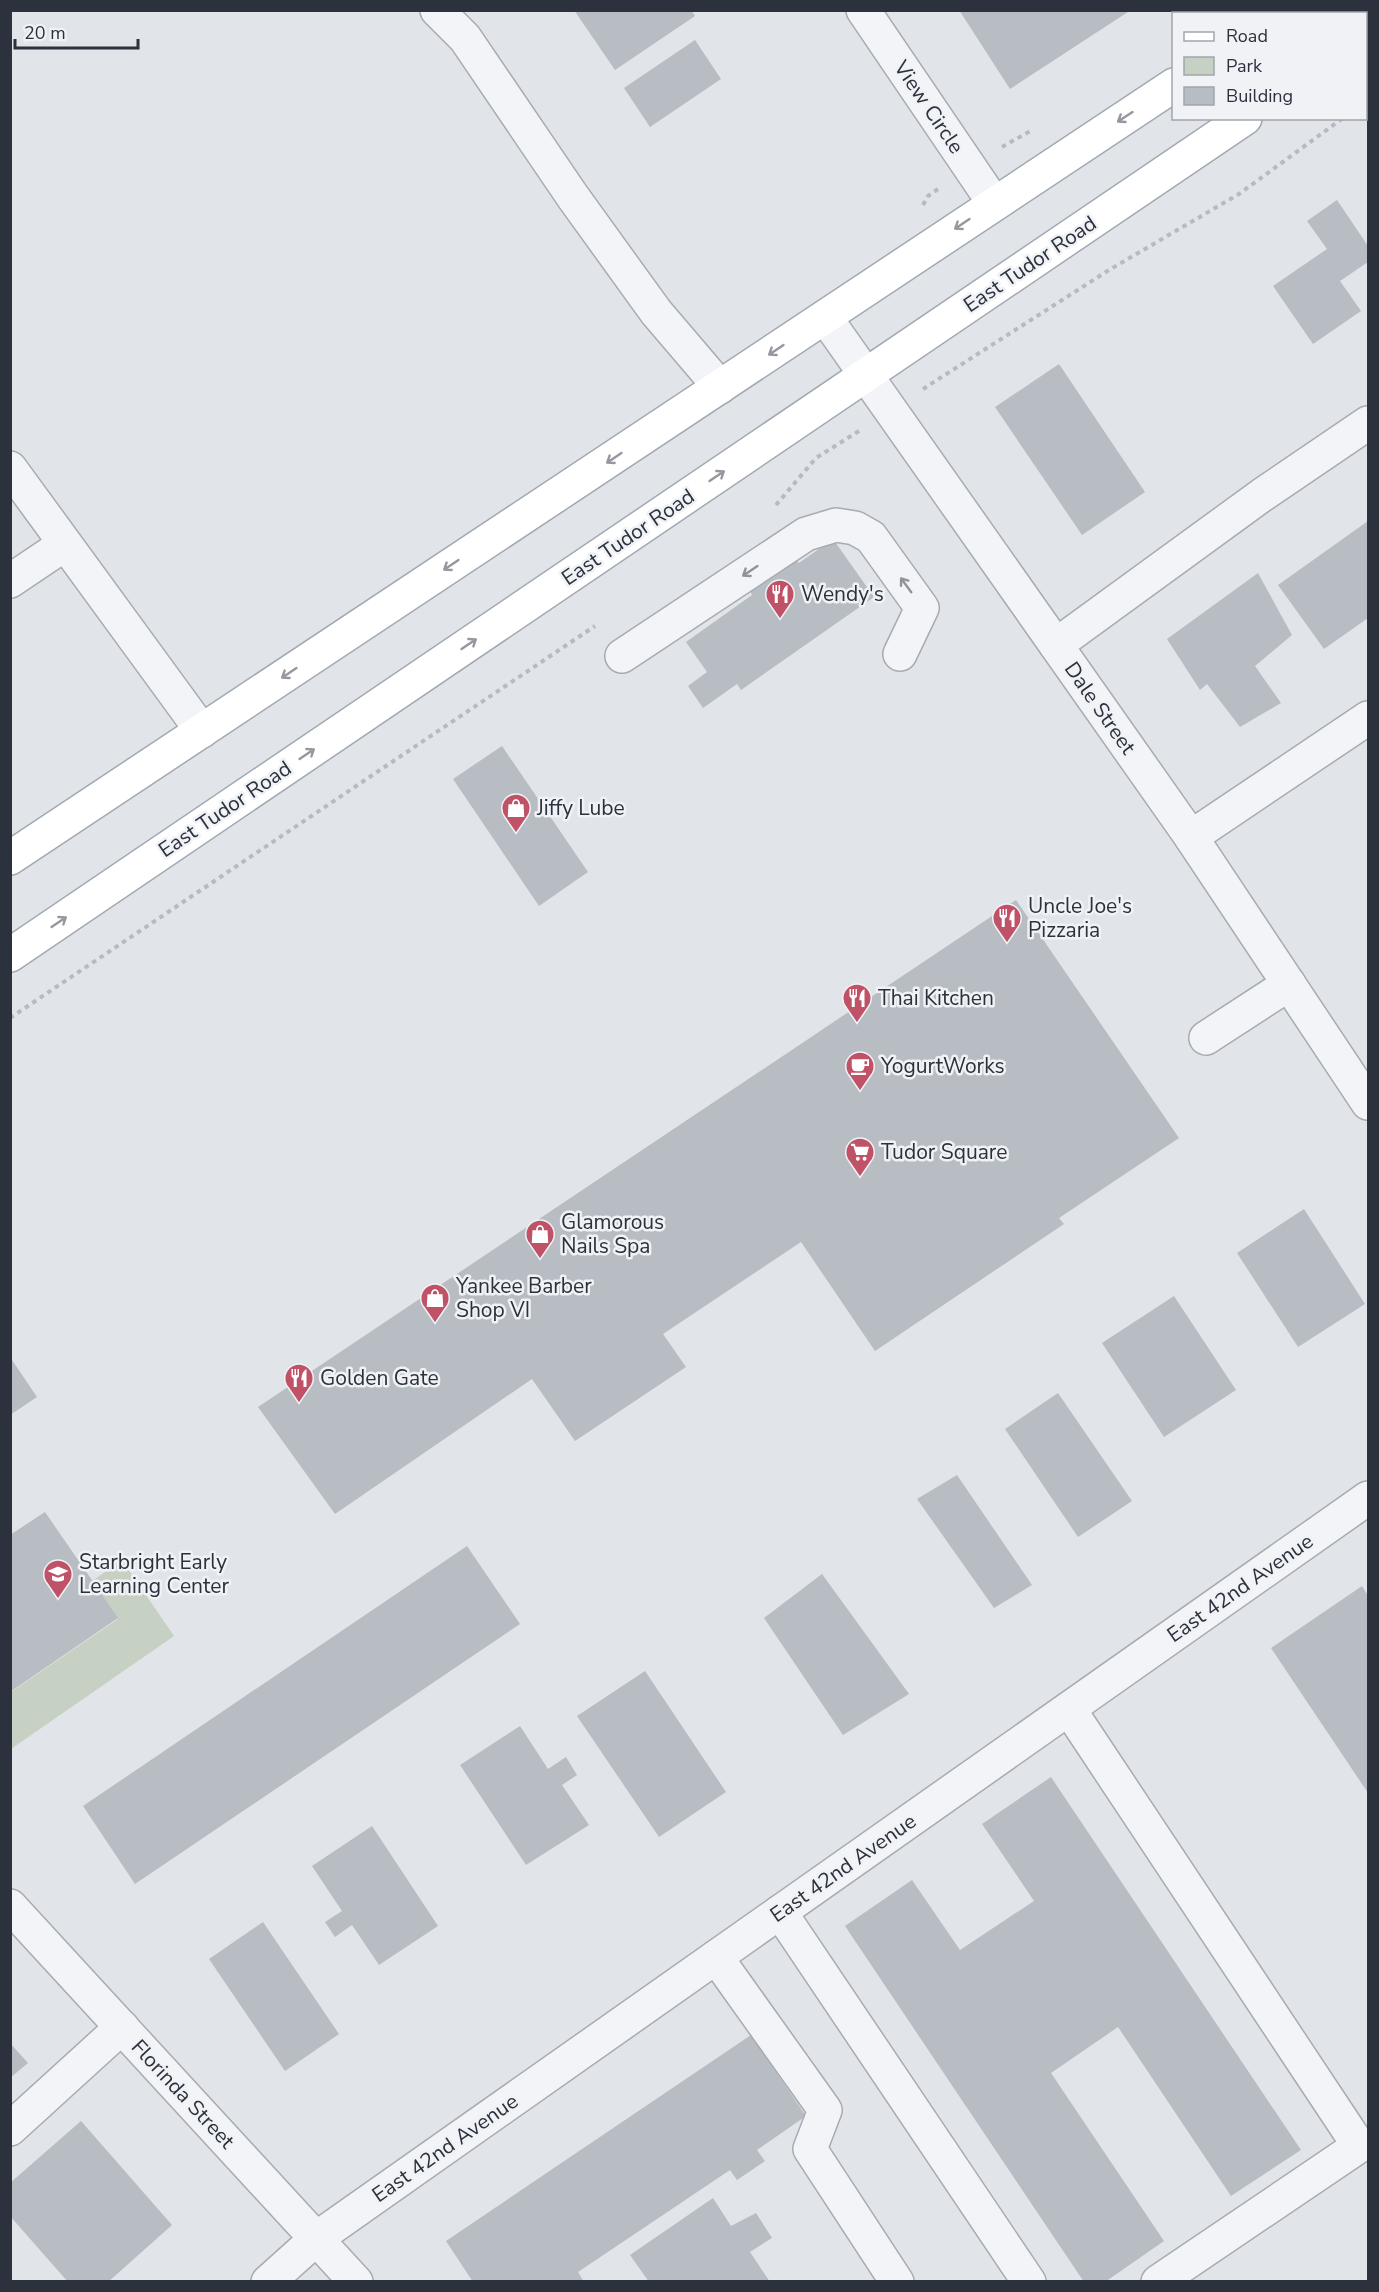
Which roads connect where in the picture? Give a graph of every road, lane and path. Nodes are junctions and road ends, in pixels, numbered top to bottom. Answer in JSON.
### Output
{"nodes":[{"id":1,"x":437,"y":10,"type":"edge"},
{"id":2,"x":863,"y":10,"type":"edge"},
{"id":3,"x":1172,"y":85,"type":"edge"},
{"id":4,"x":1242,"y":120,"type":"edge"},
{"id":5,"x":1340,"y":120,"type":"edge"},
{"id":6,"x":994,"y":203,"type":"junction"},
{"id":7,"x":825,"y":317,"type":"junction"},
{"id":8,"x":867,"y":375,"type":"junction"},
{"id":9,"x":720,"y":387,"type":"junction"},
{"id":10,"x":892,"y":410,"type":"junction"},
{"id":11,"x":1368,"y":423,"type":"edge"},
{"id":12,"x":10,"y":468,"type":"edge"},
{"id":13,"x":769,"y":510,"type":"dead end"},
{"id":14,"x":64,"y":543,"type":"junction"},
{"id":15,"x":10,"y":581,"type":"edge"},
{"id":16,"x":601,"y":622,"type":"dead end"},
{"id":17,"x":1056,"y":645,"type":"junction"},
{"id":18,"x":900,"y":654,"type":"dead end"},
{"id":19,"x":622,"y":656,"type":"dead end"},
{"id":20,"x":1368,"y":718,"type":"edge"},
{"id":21,"x":202,"y":731,"type":"junction"},
{"id":22,"x":1191,"y":837,"type":"junction"},
{"id":23,"x":10,"y":858,"type":"edge"},
{"id":24,"x":10,"y":955,"type":"edge"},
{"id":25,"x":1289,"y":984,"type":"junction"},
{"id":26,"x":10,"y":1018,"type":"edge"},
{"id":27,"x":1206,"y":1038,"type":"dead end"},
{"id":28,"x":1368,"y":1103,"type":"edge"},
{"id":29,"x":1368,"y":1498,"type":"edge"},
{"id":30,"x":1070,"y":1708,"type":"junction"},
{"id":31,"x":10,"y":1906,"type":"edge"},
{"id":32,"x":780,"y":1912,"type":"junction"},
{"id":33,"x":716,"y":1957,"type":"junction"},
{"id":34,"x":122,"y":2027,"type":"junction"},
{"id":35,"x":10,"y":2129,"type":"edge"},
{"id":36,"x":317,"y":2238,"type":"junction"},
{"id":37,"x":268,"y":2282,"type":"edge"},
{"id":38,"x":356,"y":2282,"type":"edge"},
{"id":39,"x":897,"y":2282,"type":"edge"},
{"id":40,"x":1029,"y":2282,"type":"edge"},
{"id":41,"x":1158,"y":2282,"type":"edge"}],
"edges":[{"from":1,"to":9,"type":"street"},
{"from":2,"to":6,"type":"street","name":"View Circle"},
{"from":3,"to":6,"type":"main road","one_way":true},
{"from":4,"to":8,"type":"main road","name":"East Tudor Road"},
{"from":5,"to":10,"type":"path"},
{"from":6,"to":7,"type":"main road","one_way":true},
{"from":7,"to":8,"type":"street","name":"Dale Street"},
{"from":7,"to":9,"type":"main road","one_way":true},
{"from":8,"to":10,"type":"street","name":"Dale Street"},
{"from":24,"to":8,"type":"main road","name":"East Tudor Road","one_way":true},
{"from":9,"to":21,"type":"main road","one_way":true},
{"from":10,"to":13,"type":"path"},
{"from":10,"to":17,"type":"street","name":"Dale Street"},
{"from":11,"to":17,"type":"street"},
{"from":12,"to":14,"type":"street"},
{"from":14,"to":15,"type":"street"},
{"from":14,"to":21,"type":"street"},
{"from":16,"to":26,"type":"path"},
{"from":17,"to":22,"type":"street","name":"Dale Street"},
{"from":18,"to":19,"type":"street","one_way":true},
{"from":20,"to":22,"type":"street"},
{"from":21,"to":23,"type":"main road"},
{"from":22,"to":25,"type":"street","name":"Dale Street"},
{"from":25,"to":27,"type":"street"},
{"from":25,"to":28,"type":"street","name":"Dale Street"},
{"from":29,"to":30,"type":"street","name":"East 42nd Avenue"},
{"from":30,"to":32,"type":"street","name":"East 42nd Avenue"},
{"from":30,"to":41,"type":"street"},
{"from":31,"to":34,"type":"street","name":"Florinda Street"},
{"from":32,"to":33,"type":"street","name":"East 42nd Avenue"},
{"from":32,"to":40,"type":"street"},
{"from":33,"to":36,"type":"street","name":"East 42nd Avenue"},
{"from":33,"to":39,"type":"street"},
{"from":34,"to":35,"type":"street"},
{"from":34,"to":36,"type":"street","name":"Florinda Street"},
{"from":36,"to":37,"type":"street","name":"East 42nd Avenue"},
{"from":36,"to":38,"type":"street","name":"Florinda Street"}]}
